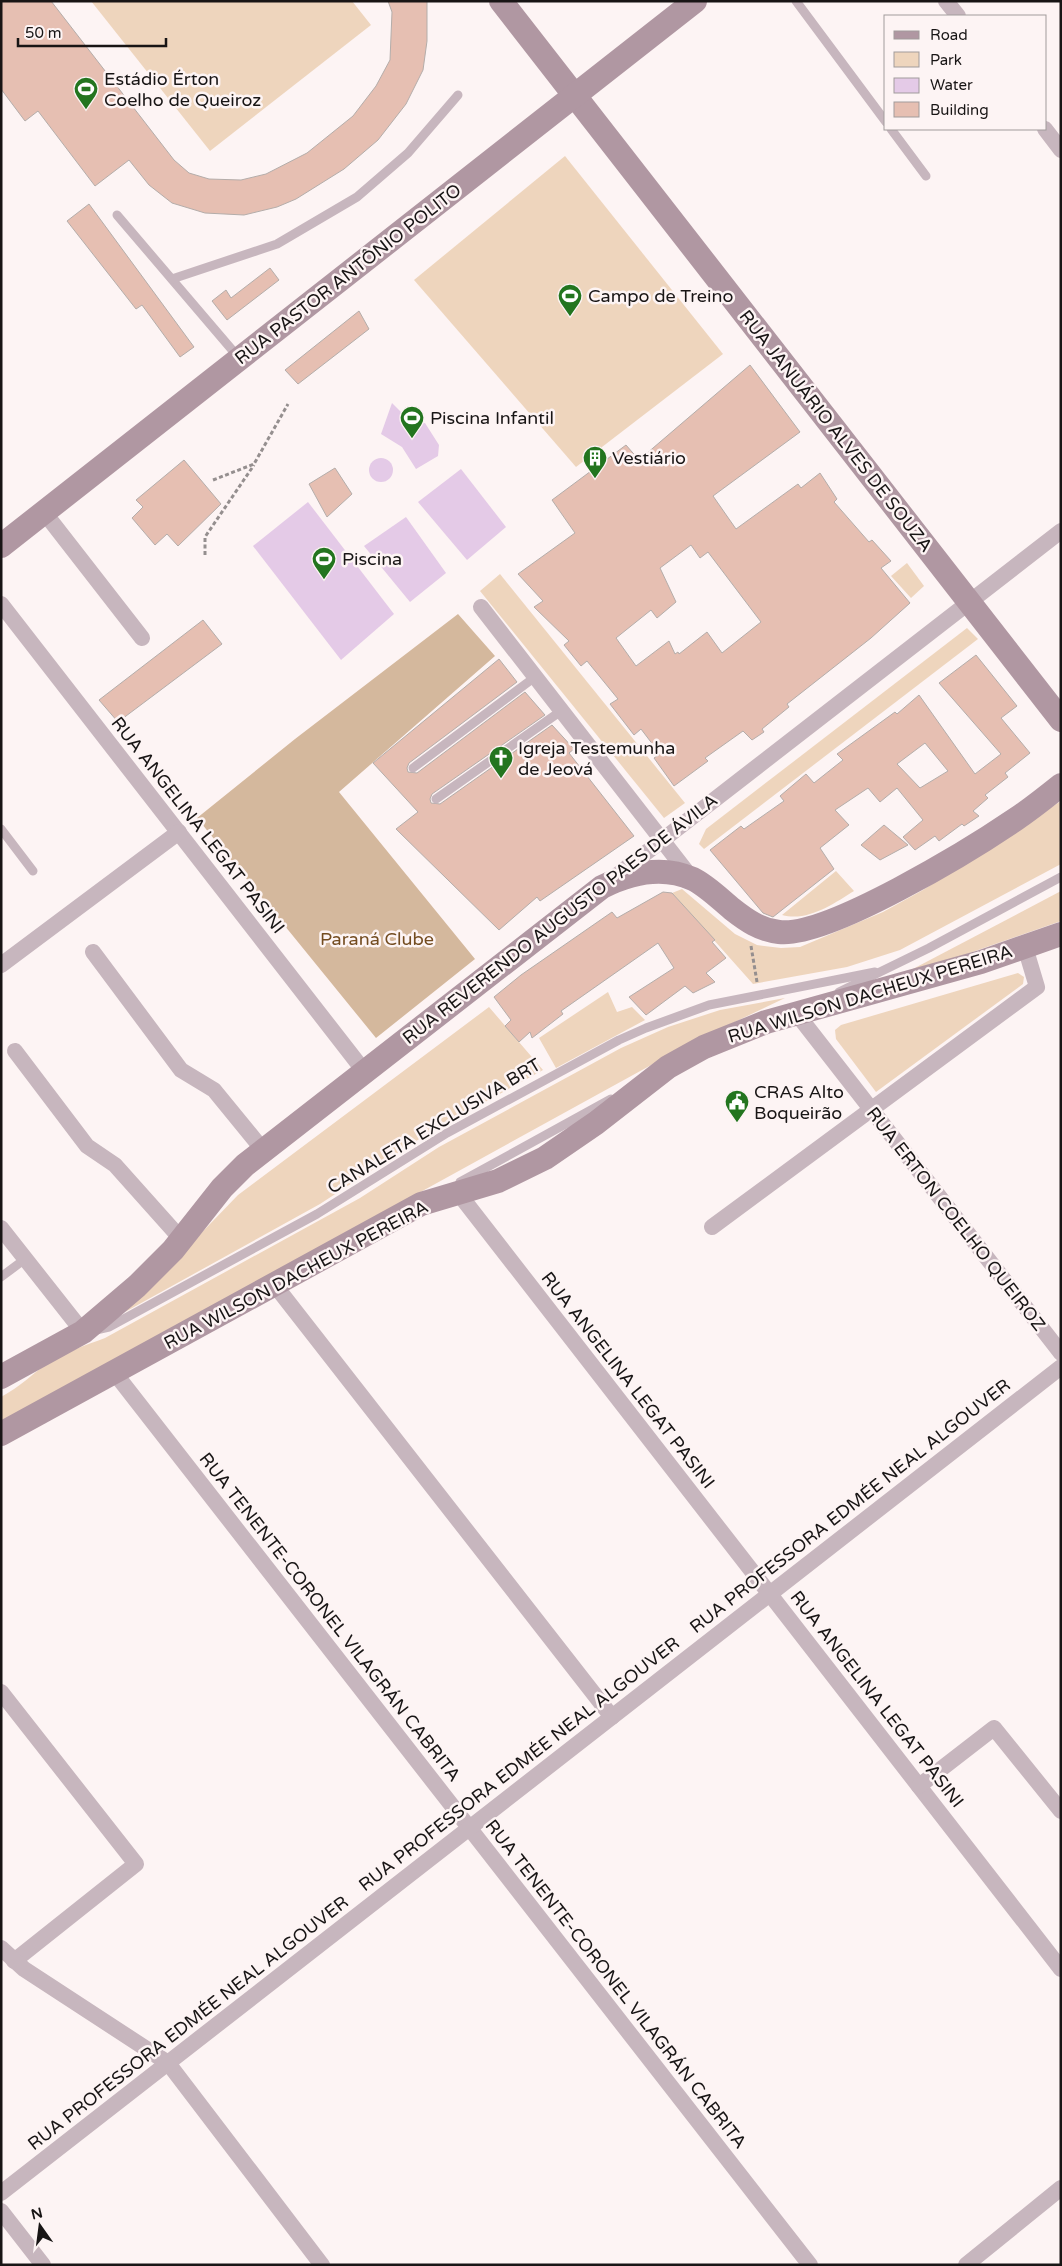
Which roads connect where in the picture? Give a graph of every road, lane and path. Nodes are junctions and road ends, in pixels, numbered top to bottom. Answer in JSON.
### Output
{"nodes":[{"id":1,"x":500,"y":1,"type":"edge"},
{"id":2,"x":695,"y":1,"type":"edge"},
{"id":3,"x":796,"y":1,"type":"edge"},
{"id":4,"x":946,"y":1,"type":"edge"},
{"id":5,"x":957,"y":15,"type":"edge"},
{"id":6,"x":458,"y":95,"type":"dead end"},
{"id":7,"x":574,"y":96,"type":"junction"},
{"id":8,"x":884,"y":119,"type":"edge"},
{"id":9,"x":892,"y":130,"type":"edge"},
{"id":10,"x":1046,"y":130,"type":"edge"},
{"id":11,"x":1061,"y":150,"type":"edge"},
{"id":12,"x":926,"y":176,"type":"dead end"},
{"id":13,"x":117,"y":215,"type":"dead end"},
{"id":14,"x":172,"y":279,"type":"junction"},
{"id":15,"x":240,"y":358,"type":"junction"},
{"id":16,"x":288,"y":404,"type":"dead end"},
{"id":17,"x":254,"y":464,"type":"junction"},
{"id":18,"x":213,"y":480,"type":"dead end"},
{"id":19,"x":44,"y":512,"type":"junction"},
{"id":20,"x":1061,"y":531,"type":"edge"},
{"id":21,"x":1,"y":546,"type":"edge"},
{"id":22,"x":205,"y":556,"type":"dead end"},
{"id":23,"x":969,"y":602,"type":"junction"},
{"id":24,"x":1,"y":604,"type":"edge"},
{"id":25,"x":481,"y":607,"type":"dead end"},
{"id":26,"x":142,"y":638,"type":"dead end"},
{"id":27,"x":535,"y":676,"type":"junction"},
{"id":28,"x":561,"y":711,"type":"junction"},
{"id":29,"x":1061,"y":720,"type":"edge"},
{"id":30,"x":413,"y":768,"type":"dead end"},
{"id":31,"x":1061,"y":785,"type":"edge"},
{"id":32,"x":436,"y":799,"type":"dead end"},
{"id":33,"x":1,"y":829,"type":"edge"},
{"id":34,"x":179,"y":832,"type":"junction"},
{"id":35,"x":662,"y":840,"type":"junction"},
{"id":36,"x":33,"y":870,"type":"dead end"},
{"id":37,"x":1061,"y":877,"type":"edge"},
{"id":38,"x":693,"y":880,"type":"junction"},
{"id":39,"x":602,"y":887,"type":"junction"},
{"id":40,"x":747,"y":921,"type":"junction"},
{"id":41,"x":1061,"y":934,"type":"edge"},
{"id":42,"x":1025,"y":947,"type":"junction"},
{"id":43,"x":92,"y":952,"type":"dead end"},
{"id":44,"x":1,"y":965,"type":"edge"},
{"id":45,"x":875,"y":972,"type":"junction"},
{"id":46,"x":760,"y":994,"type":"junction"},
{"id":47,"x":797,"y":1014,"type":"junction"},
{"id":48,"x":15,"y":1051,"type":"dead end"},
{"id":49,"x":668,"y":1067,"type":"junction"},
{"id":50,"x":364,"y":1071,"type":"junction"},
{"id":51,"x":870,"y":1109,"type":"junction"},
{"id":52,"x":263,"y":1150,"type":"junction"},
{"id":53,"x":459,"y":1194,"type":"junction"},
{"id":54,"x":421,"y":1204,"type":"junction"},
{"id":55,"x":712,"y":1227,"type":"dead end"},
{"id":56,"x":1,"y":1228,"type":"edge"},
{"id":57,"x":182,"y":1240,"type":"junction"},
{"id":58,"x":26,"y":1259,"type":"junction"},
{"id":59,"x":1,"y":1277,"type":"edge"},
{"id":60,"x":274,"y":1284,"type":"junction"},
{"id":61,"x":83,"y":1332,"type":"junction"},
{"id":62,"x":1061,"y":1353,"type":"edge"},
{"id":63,"x":1061,"y":1367,"type":"edge"},
{"id":64,"x":114,"y":1372,"type":"junction"},
{"id":65,"x":1,"y":1377,"type":"edge"},
{"id":66,"x":1,"y":1434,"type":"edge"},
{"id":67,"x":770,"y":1594,"type":"junction"},
{"id":68,"x":1,"y":1692,"type":"edge"},
{"id":69,"x":612,"y":1717,"type":"junction"},
{"id":70,"x":919,"y":1786,"type":"junction"},
{"id":71,"x":1061,"y":1811,"type":"edge"},
{"id":72,"x":470,"y":1828,"type":"junction"},
{"id":73,"x":1,"y":1948,"type":"edge"},
{"id":74,"x":14,"y":1961,"type":"junction"},
{"id":75,"x":1061,"y":1969,"type":"edge"},
{"id":76,"x":168,"y":2063,"type":"junction"},
{"id":77,"x":1061,"y":2188,"type":"edge"},
{"id":78,"x":1,"y":2193,"type":"edge"},
{"id":79,"x":1,"y":2211,"type":"edge"},
{"id":80,"x":43,"y":2265,"type":"edge"},
{"id":81,"x":322,"y":2265,"type":"edge"},
{"id":82,"x":810,"y":2265,"type":"edge"},
{"id":83,"x":966,"y":2265,"type":"edge"}],
"edges":[{"from":1,"to":7,"type":"main road","name":"RUA JANUÁRIO ALVES DE SOUZA"},
{"from":2,"to":7,"type":"main road","name":"RUA PASTOR ANTÔNIO POLITO"},
{"from":3,"to":8,"type":"lane"},
{"from":4,"to":5,"type":"street"},
{"from":6,"to":14,"type":"lane"},
{"from":7,"to":15,"type":"main road","name":"RUA PASTOR ANTÔNIO POLITO"},
{"from":7,"to":23,"type":"main road","name":"RUA JANUÁRIO ALVES DE SOUZA"},
{"from":9,"to":12,"type":"lane"},
{"from":10,"to":11,"type":"street"},
{"from":13,"to":14,"type":"lane"},
{"from":14,"to":15,"type":"lane"},
{"from":15,"to":19,"type":"main road","name":"RUA PASTOR ANTÔNIO POLITO"},
{"from":16,"to":17,"type":"path"},
{"from":17,"to":18,"type":"path"},
{"from":17,"to":22,"type":"path"},
{"from":19,"to":21,"type":"main road","name":"RUA PASTOR ANTÔNIO POLITO"},
{"from":19,"to":26,"type":"street"},
{"from":20,"to":23,"type":"street","name":"RUA REVERENDO AUGUSTO PAES DE ÁVILA"},
{"from":23,"to":29,"type":"main road","name":"RUA JANUÁRIO ALVES DE SOUZA"},
{"from":23,"to":35,"type":"street","name":"RUA REVERENDO AUGUSTO PAES DE ÁVILA"},
{"from":24,"to":34,"type":"street","name":"RUA ANGELINA LEGAT PASINI"},
{"from":25,"to":27,"type":"street"},
{"from":27,"to":28,"type":"street"},
{"from":27,"to":30,"type":"lane"},
{"from":28,"to":32,"type":"lane"},
{"from":28,"to":35,"type":"street"},
{"from":31,"to":40,"type":"main road"},
{"from":33,"to":36,"type":"lane"},
{"from":34,"to":44,"type":"street"},
{"from":34,"to":50,"type":"street","name":"RUA ANGELINA LEGAT PASINI"},
{"from":35,"to":38,"type":"street"},
{"from":35,"to":39,"type":"street","name":"RUA REVERENDO AUGUSTO PAES DE ÁVILA"},
{"from":37,"to":45,"type":"lane","name":"CANALETA EXCLUSIVA BRT"},
{"from":38,"to":39,"type":"main road"},
{"from":38,"to":40,"type":"main road"},
{"from":39,"to":50,"type":"main road","name":"RUA REVERENDO AUGUSTO PAES DE ÁVILA"},
{"from":40,"to":46,"type":"path"},
{"from":41,"to":42,"type":"main road","name":"RUA WILSON DACHEUX PEREIRA"},
{"from":42,"to":47,"type":"main road","name":"RUA WILSON DACHEUX PEREIRA"},
{"from":42,"to":51,"type":"street"},
{"from":43,"to":52,"type":"street"},
{"from":45,"to":46,"type":"lane","name":"CANALETA EXCLUSIVA BRT"},
{"from":45,"to":47,"type":"lane","name":"CANALETA EXCLUSIVA BRT"},
{"from":46,"to":61,"type":"lane","name":"CANALETA EXCLUSIVA BRT"},
{"from":47,"to":49,"type":"main road","name":"RUA WILSON DACHEUX PEREIRA"},
{"from":47,"to":51,"type":"street","name":"RUA ERTON COELHO QUEIROZ"},
{"from":48,"to":57,"type":"street"},
{"from":49,"to":53,"type":"main road","name":"RUA WILSON DACHEUX PEREIRA"},
{"from":49,"to":54,"type":"lane"},
{"from":50,"to":52,"type":"main road","name":"RUA REVERENDO AUGUSTO PAES DE ÁVILA"},
{"from":51,"to":55,"type":"street"},
{"from":51,"to":62,"type":"street","name":"RUA ERTON COELHO QUEIROZ"},
{"from":52,"to":57,"type":"main road","name":"RUA REVERENDO AUGUSTO PAES DE ÁVILA"},
{"from":53,"to":54,"type":"main road","name":"RUA WILSON DACHEUX PEREIRA"},
{"from":53,"to":67,"type":"street","name":"RUA ANGELINA LEGAT PASINI"},
{"from":54,"to":60,"type":"main road","name":"RUA WILSON DACHEUX PEREIRA"},
{"from":56,"to":58,"type":"street"},
{"from":57,"to":61,"type":"main road","name":"RUA REVERENDO AUGUSTO PAES DE ÁVILA"},
{"from":58,"to":59,"type":"lane"},
{"from":58,"to":61,"type":"street"},
{"from":60,"to":64,"type":"main road","name":"RUA WILSON DACHEUX PEREIRA"},
{"from":60,"to":69,"type":"street"},
{"from":61,"to":65,"type":"main road"},
{"from":63,"to":67,"type":"street","name":"RUA PROFESSORA EDMÉE NEAL ALGOUVER"},
{"from":64,"to":66,"type":"main road","name":"RUA WILSON DACHEUX PEREIRA"},
{"from":64,"to":72,"type":"street","name":"RUA TENENTE-CORONEL VILAGRÁN CABRITA"},
{"from":67,"to":69,"type":"street","name":"RUA PROFESSORA EDMÉE NEAL ALGOUVER"},
{"from":67,"to":70,"type":"street","name":"RUA ANGELINA LEGAT PASINI"},
{"from":68,"to":74,"type":"street"},
{"from":69,"to":72,"type":"street","name":"RUA PROFESSORA EDMÉE NEAL ALGOUVER"},
{"from":70,"to":71,"type":"street"},
{"from":70,"to":75,"type":"street","name":"RUA ANGELINA LEGAT PASINI"},
{"from":72,"to":76,"type":"street","name":"RUA PROFESSORA EDMÉE NEAL ALGOUVER"},
{"from":72,"to":82,"type":"street","name":"RUA TENENTE-CORONEL VILAGRÁN CABRITA"},
{"from":73,"to":74,"type":"street"},
{"from":74,"to":76,"type":"street"},
{"from":76,"to":78,"type":"street","name":"RUA PROFESSORA EDMÉE NEAL ALGOUVER"},
{"from":76,"to":81,"type":"street"},
{"from":77,"to":83,"type":"street"},
{"from":79,"to":80,"type":"street"}]}
